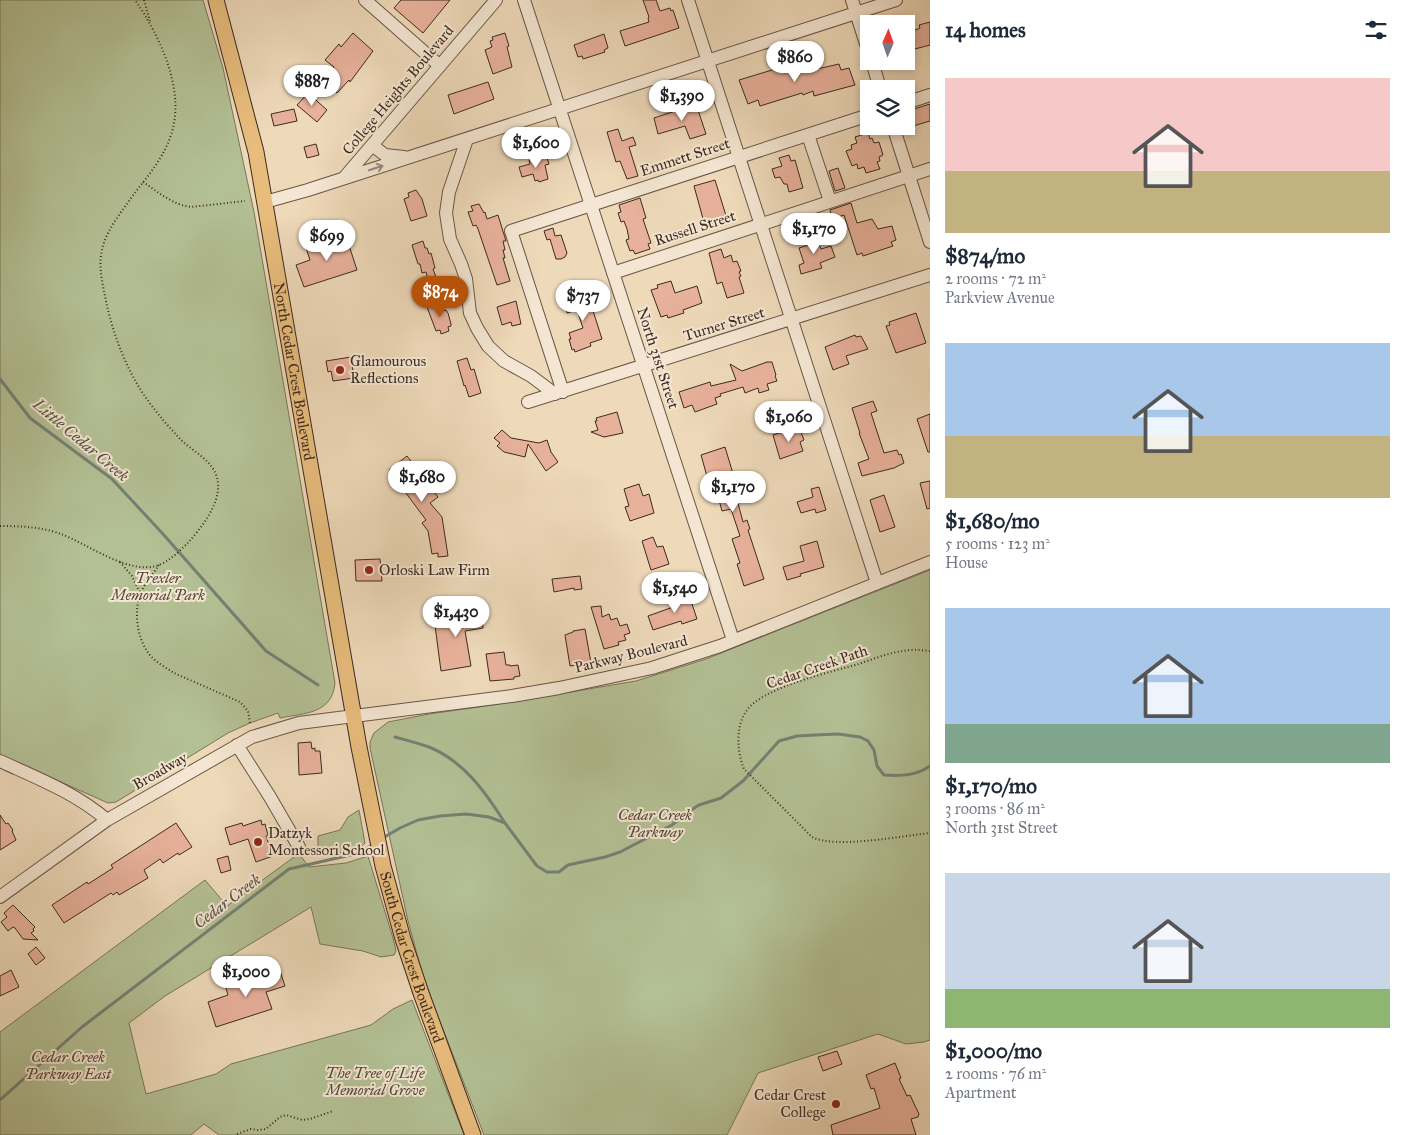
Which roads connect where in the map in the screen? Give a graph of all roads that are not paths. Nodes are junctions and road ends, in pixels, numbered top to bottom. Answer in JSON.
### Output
{"nodes":[{"id":1,"x":216,"y":0,"type":"edge"},
{"id":2,"x":364,"y":0,"type":"edge"},
{"id":3,"x":496,"y":0,"type":"edge"},
{"id":4,"x":524,"y":0,"type":"edge"},
{"id":5,"x":688,"y":0,"type":"edge"},
{"id":6,"x":852,"y":0,"type":"edge"},
{"id":7,"x":896,"y":0,"type":"edge"},
{"id":8,"x":856,"y":13,"type":"junction"},
{"id":9,"x":860,"y":25,"type":"edge"},
{"id":10,"x":708,"y":61,"type":"junction"},
{"id":11,"x":440,"y":66,"type":"junction"},
{"id":12,"x":930,"y":96,"type":"edge"},
{"id":13,"x":915,"y":100,"type":"edge"},
{"id":14,"x":560,"y":109,"type":"junction"},
{"id":15,"x":860,"y":118,"type":"edge"},
{"id":16,"x":808,"y":135,"type":"junction"},
{"id":17,"x":896,"y":135,"type":"edge"},
{"id":18,"x":467,"y":138,"type":"junction"},
{"id":19,"x":372,"y":145,"type":"junction"},
{"id":20,"x":409,"y":157,"type":"junction"},
{"id":21,"x":738,"y":157,"type":"junction"},
{"id":22,"x":930,"y":169,"type":"edge"},
{"id":23,"x":909,"y":176,"type":"junction"},
{"id":24,"x":344,"y":178,"type":"junction"},
{"id":25,"x":830,"y":201,"type":"junction"},
{"id":26,"x":265,"y":202,"type":"junction"},
{"id":27,"x":591,"y":205,"type":"junction"},
{"id":28,"x":760,"y":224,"type":"junction"},
{"id":29,"x":930,"y":242,"type":"edge"},
{"id":30,"x":613,"y":273,"type":"junction"},
{"id":31,"x":930,"y":275,"type":"edge"},
{"id":32,"x":791,"y":320,"type":"junction"},
{"id":33,"x":643,"y":367,"type":"junction"},
{"id":34,"x":559,"y":393,"type":"junction"},
{"id":35,"x":528,"y":402,"type":"dead end"},
{"id":36,"x":930,"y":562,"type":"edge"},
{"id":37,"x":877,"y":583,"type":"junction"},
{"id":38,"x":733,"y":640,"type":"junction"},
{"id":39,"x":354,"y":716,"type":"junction"},
{"id":40,"x":237,"y":745,"type":"junction"},
{"id":41,"x":0,"y":761,"type":"edge"},
{"id":42,"x":107,"y":820,"type":"junction"},
{"id":43,"x":299,"y":847,"type":"dead end"},
{"id":44,"x":0,"y":896,"type":"edge"},
{"id":45,"x":473,"y":1135,"type":"edge"}],
"edges":[{"from":1,"to":26,"type":"main road","name":"North Cedar Crest Boulevard"},
{"from":2,"to":11,"type":"street"},
{"from":3,"to":11,"type":"street","name":"College Heights Boulevard"},
{"from":4,"to":14,"type":"street","name":"North 31st Street"},
{"from":5,"to":10,"type":"street"},
{"from":6,"to":8,"type":"street"},
{"from":7,"to":8,"type":"street"},
{"from":8,"to":9,"type":"street"},
{"from":8,"to":10,"type":"street"},
{"from":10,"to":14,"type":"street"},
{"from":10,"to":21,"type":"street"},
{"from":11,"to":19,"type":"street","name":"College Heights Boulevard"},
{"from":12,"to":13,"type":"street"},
{"from":14,"to":18,"type":"street"},
{"from":14,"to":27,"type":"street","name":"North 31st Street"},
{"from":15,"to":16,"type":"street","name":"Emmett Street"},
{"from":16,"to":21,"type":"street","name":"Emmett Street"},
{"from":16,"to":25,"type":"street"},
{"from":17,"to":23,"type":"street"},
{"from":18,"to":20,"type":"street"},
{"from":18,"to":34,"type":"street"},
{"from":19,"to":20,"type":"street"},
{"from":19,"to":24,"type":"street","name":"College Heights Boulevard"},
{"from":24,"to":20,"type":"street","one_way":true},
{"from":21,"to":27,"type":"street","name":"Emmett Street"},
{"from":21,"to":28,"type":"street"},
{"from":22,"to":23,"type":"street","name":"Russell Street"},
{"from":23,"to":25,"type":"street","name":"Russell Street"},
{"from":23,"to":29,"type":"street"},
{"from":24,"to":26,"type":"street"},
{"from":25,"to":28,"type":"street","name":"Russell Street"},
{"from":26,"to":39,"type":"main road","name":"North Cedar Crest Boulevard"},
{"from":27,"to":30,"type":"street","name":"North 31st Street"},
{"from":27,"to":34,"type":"street","name":"Emmett Street"},
{"from":28,"to":30,"type":"street","name":"Russell Street"},
{"from":28,"to":32,"type":"street"},
{"from":30,"to":33,"type":"street","name":"North 31st Street"},
{"from":31,"to":32,"type":"street","name":"Turner Street"},
{"from":32,"to":33,"type":"street","name":"Turner Street"},
{"from":32,"to":37,"type":"street"},
{"from":33,"to":34,"type":"street","name":"Turner Street"},
{"from":33,"to":38,"type":"street","name":"North 31st Street"},
{"from":34,"to":35,"type":"street","name":"Turner Street"},
{"from":36,"to":37,"type":"street","name":"Parkway Boulevard"},
{"from":37,"to":38,"type":"street","name":"Parkway Boulevard"},
{"from":38,"to":39,"type":"street","name":"Parkway Boulevard"},
{"from":39,"to":40,"type":"street","name":"Broadway"},
{"from":39,"to":45,"type":"main road","name":"South Cedar Crest Boulevard"},
{"from":40,"to":42,"type":"street","name":"Broadway"},
{"from":40,"to":43,"type":"street"},
{"from":41,"to":42,"type":"street"},
{"from":42,"to":44,"type":"street","name":"Broadway"}]}
